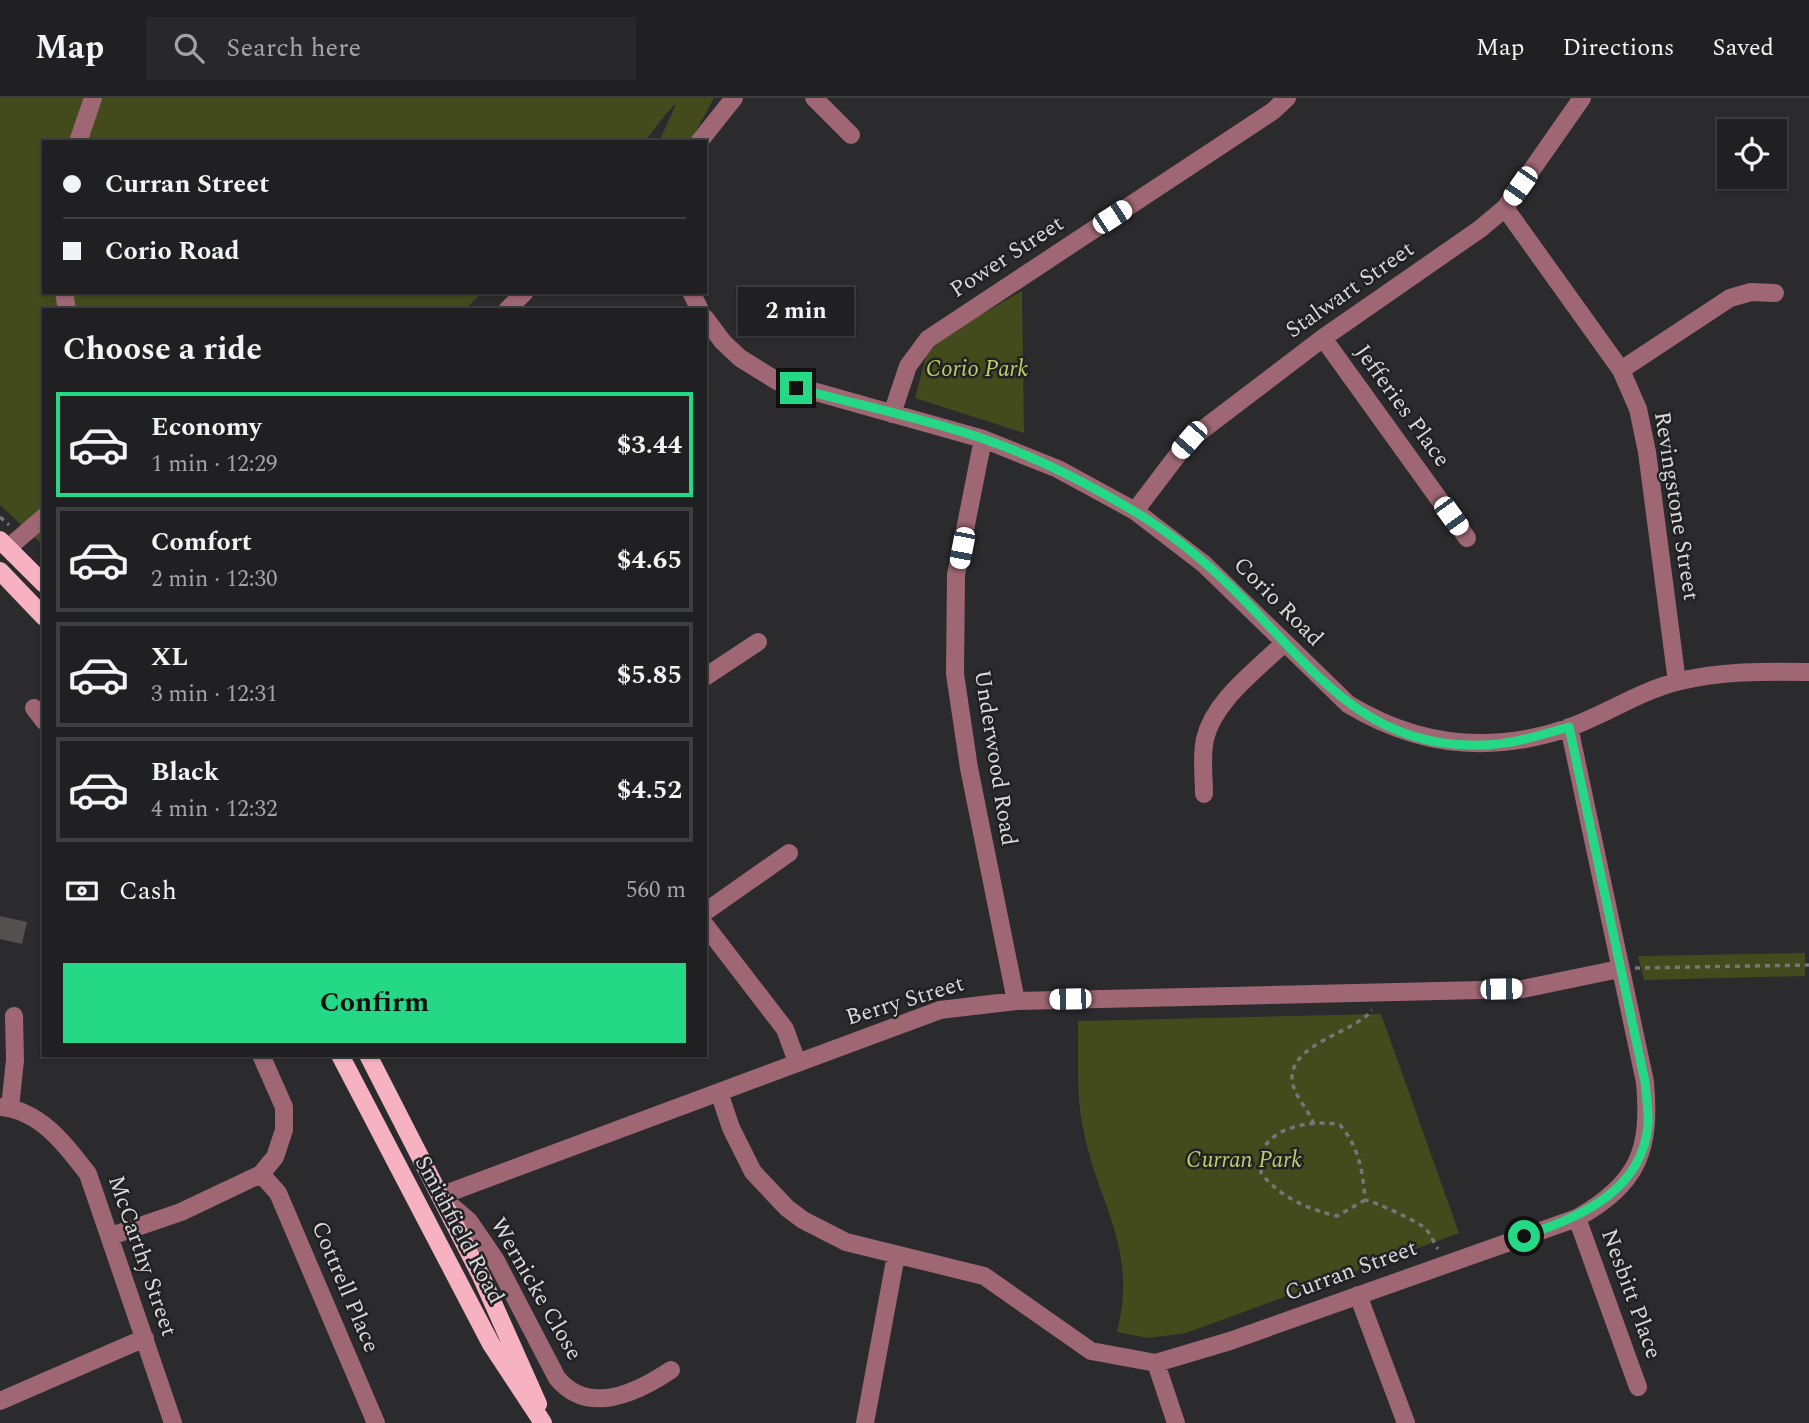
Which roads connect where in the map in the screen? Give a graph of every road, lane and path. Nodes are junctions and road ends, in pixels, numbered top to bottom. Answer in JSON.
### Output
{"nodes":[{"id":1,"x":93,"y":98,"type":"edge"},
{"id":2,"x":734,"y":98,"type":"edge"},
{"id":3,"x":814,"y":98,"type":"edge"},
{"id":4,"x":1287,"y":98,"type":"edge"},
{"id":5,"x":1582,"y":98,"type":"edge"},
{"id":6,"x":851,"y":135,"type":"dead end"},
{"id":7,"x":79,"y":140,"type":"edge"},
{"id":8,"x":701,"y":140,"type":"edge"},
{"id":9,"x":1504,"y":208,"type":"junction"},
{"id":10,"x":1775,"y":293,"type":"dead end"},
{"id":11,"x":523,"y":294,"type":"edge"},
{"id":12,"x":509,"y":308,"type":"edge"},
{"id":13,"x":707,"y":321,"type":"edge"},
{"id":14,"x":1322,"y":338,"type":"junction"},
{"id":15,"x":1621,"y":370,"type":"junction"},
{"id":16,"x":892,"y":414,"type":"junction"},
{"id":17,"x":983,"y":439,"type":"junction"},
{"id":18,"x":1135,"y":512,"type":"junction"},
{"id":19,"x":42,"y":518,"type":"edge"},
{"id":20,"x":1467,"y":538,"type":"dead end"},
{"id":21,"x":4,"y":544,"type":"edge"},
{"id":22,"x":0,"y":571,"type":"edge"},
{"id":23,"x":42,"y":582,"type":"edge"},
{"id":24,"x":27,"y":599,"type":"junction"},
{"id":25,"x":42,"y":609,"type":"edge"},
{"id":26,"x":42,"y":615,"type":"edge"},
{"id":27,"x":758,"y":642,"type":"dead end"},
{"id":28,"x":1284,"y":643,"type":"junction"},
{"id":29,"x":1809,"y":672,"type":"edge"},
{"id":30,"x":707,"y":676,"type":"edge"},
{"id":31,"x":1677,"y":682,"type":"junction"},
{"id":32,"x":1569,"y":727,"type":"junction"},
{"id":33,"x":1204,"y":794,"type":"dead end"},
{"id":34,"x":789,"y":853,"type":"dead end"},
{"id":35,"x":707,"y":911,"type":"edge"},
{"id":36,"x":707,"y":928,"type":"edge"},
{"id":37,"x":1809,"y":965,"type":"edge"},
{"id":38,"x":1619,"y":969,"type":"junction"},
{"id":39,"x":1016,"y":1000,"type":"junction"},
{"id":40,"x":1372,"y":1010,"type":"dead end"},
{"id":41,"x":14,"y":1016,"type":"dead end"},
{"id":42,"x":262,"y":1057,"type":"edge"},
{"id":43,"x":369,"y":1057,"type":"edge"},
{"id":44,"x":343,"y":1060,"type":"edge"},
{"id":45,"x":797,"y":1062,"type":"junction"},
{"id":46,"x":719,"y":1092,"type":"junction"},
{"id":47,"x":5,"y":1108,"type":"edge"},
{"id":48,"x":1314,"y":1124,"type":"junction"},
{"id":49,"x":261,"y":1174,"type":"junction"},
{"id":50,"x":440,"y":1196,"type":"junction"},
{"id":51,"x":1365,"y":1200,"type":"junction"},
{"id":52,"x":1577,"y":1218,"type":"junction"},
{"id":53,"x":111,"y":1236,"type":"junction"},
{"id":54,"x":895,"y":1255,"type":"junction"},
{"id":55,"x":1446,"y":1264,"type":"junction"},
{"id":56,"x":1359,"y":1296,"type":"junction"},
{"id":57,"x":145,"y":1338,"type":"junction"},
{"id":58,"x":498,"y":1356,"type":"junction"},
{"id":59,"x":1156,"y":1363,"type":"junction"},
{"id":60,"x":671,"y":1370,"type":"dead end"},
{"id":61,"x":558,"y":1378,"type":"junction"},
{"id":62,"x":1639,"y":1387,"type":"dead end"},
{"id":63,"x":535,"y":1392,"type":"junction"},
{"id":64,"x":0,"y":1401,"type":"edge"},
{"id":65,"x":543,"y":1422,"type":"edge"},
{"id":66,"x":173,"y":1423,"type":"edge"},
{"id":67,"x":376,"y":1423,"type":"edge"},
{"id":68,"x":865,"y":1423,"type":"edge"},
{"id":69,"x":1176,"y":1423,"type":"edge"},
{"id":70,"x":1406,"y":1423,"type":"edge"}],
"edges":[{"from":1,"to":7,"type":"street"},
{"from":2,"to":8,"type":"street"},
{"from":3,"to":6,"type":"street"},
{"from":4,"to":16,"type":"street","name":"Power Street"},
{"from":5,"to":9,"type":"street","name":"Stalwart Street"},
{"from":9,"to":14,"type":"street","name":"Stalwart Street"},
{"from":9,"to":15,"type":"street","name":"Revingstone Street"},
{"from":10,"to":15,"type":"street"},
{"from":11,"to":12,"type":"street"},
{"from":13,"to":16,"type":"street","name":"Corio Road"},
{"from":14,"to":18,"type":"street","name":"Stalwart Street"},
{"from":14,"to":20,"type":"street","name":"Jefferies Place"},
{"from":15,"to":31,"type":"street","name":"Revingstone Street"},
{"from":16,"to":17,"type":"street","name":"Corio Road"},
{"from":17,"to":18,"type":"street","name":"Corio Road"},
{"from":17,"to":39,"type":"street","name":"Underwood Road"},
{"from":18,"to":28,"type":"street","name":"Corio Road"},
{"from":19,"to":21,"type":"street"},
{"from":21,"to":23,"type":"main road"},
{"from":22,"to":24,"type":"main road"},
{"from":24,"to":25,"type":"main road"},
{"from":24,"to":26,"type":"main road"},
{"from":27,"to":30,"type":"street"},
{"from":28,"to":32,"type":"street","name":"Corio Road"},
{"from":28,"to":33,"type":"street"},
{"from":29,"to":31,"type":"street","name":"Corio Road"},
{"from":31,"to":32,"type":"street","name":"Corio Road"},
{"from":32,"to":38,"type":"street","name":"Curran Street"},
{"from":34,"to":35,"type":"street"},
{"from":36,"to":45,"type":"street"},
{"from":37,"to":38,"type":"path"},
{"from":38,"to":39,"type":"street","name":"Berry Street"},
{"from":38,"to":52,"type":"street","name":"Curran Street"},
{"from":39,"to":45,"type":"street","name":"Berry Street"},
{"from":40,"to":48,"type":"path"},
{"from":41,"to":47,"type":"street"},
{"from":42,"to":49,"type":"street"},
{"from":43,"to":50,"type":"main road","name":"Smithfield Road"},
{"from":44,"to":50,"type":"main road"},
{"from":44,"to":58,"type":"main road","name":"Smithfield Road"},
{"from":45,"to":46,"type":"street","name":"Berry Street"},
{"from":46,"to":50,"type":"street","name":"Berry Street"},
{"from":46,"to":54,"type":"street","name":"Curran Street"},
{"from":47,"to":53,"type":"street","name":"McCarthy Street"},
{"from":48,"to":51,"type":"path"},
{"from":48,"to":51,"type":"path"},
{"from":49,"to":53,"type":"street"},
{"from":49,"to":67,"type":"street","name":"Cottrell Place"},
{"from":50,"to":58,"type":"main road"},
{"from":50,"to":61,"type":"street","name":"Wernicke Close"},
{"from":50,"to":63,"type":"main road","name":"Smithfield Road"},
{"from":51,"to":55,"type":"path"},
{"from":52,"to":55,"type":"street","name":"Curran Street"},
{"from":52,"to":62,"type":"street","name":"Nesbitt Place"},
{"from":53,"to":57,"type":"street","name":"McCarthy Street"},
{"from":54,"to":59,"type":"street","name":"Curran Street"},
{"from":54,"to":68,"type":"street"},
{"from":55,"to":56,"type":"street","name":"Curran Street"},
{"from":56,"to":59,"type":"street","name":"Curran Street"},
{"from":56,"to":70,"type":"street"},
{"from":57,"to":64,"type":"street"},
{"from":57,"to":66,"type":"street","name":"McCarthy Street"},
{"from":58,"to":65,"type":"main road","name":"Smithfield Road"},
{"from":59,"to":69,"type":"street"},
{"from":60,"to":61,"type":"street","name":"Wernicke Close"},
{"from":61,"to":63,"type":"street"},
{"from":63,"to":65,"type":"main road","name":"Smithfield Road"}]}
